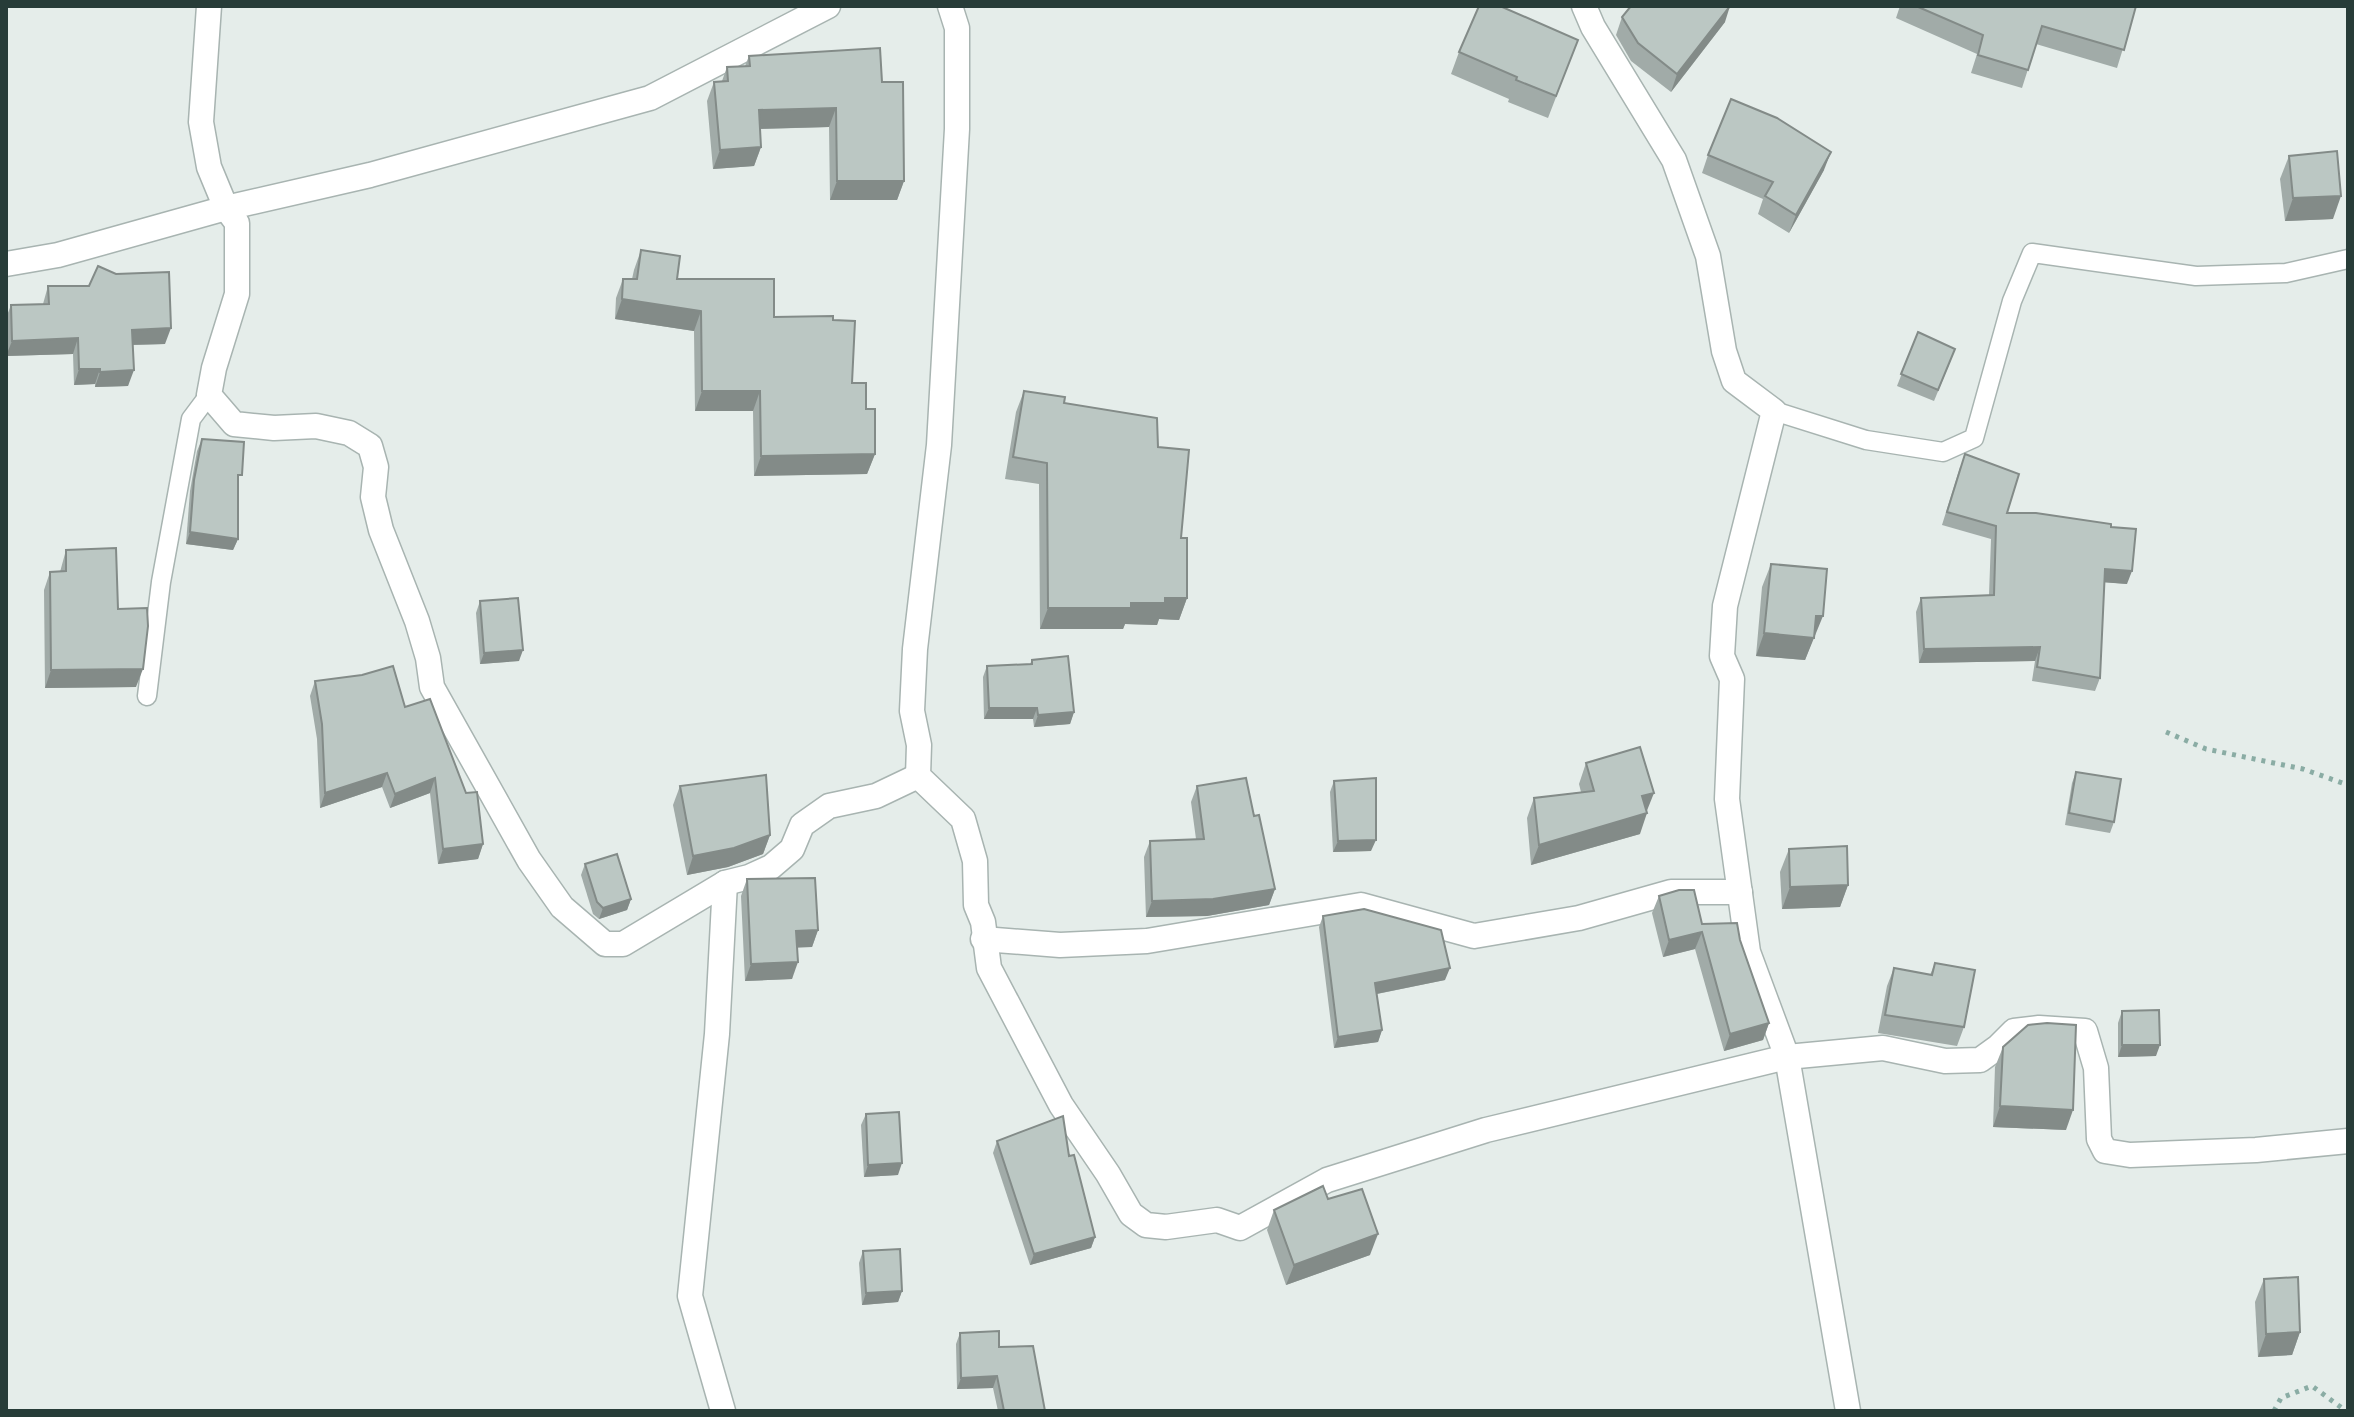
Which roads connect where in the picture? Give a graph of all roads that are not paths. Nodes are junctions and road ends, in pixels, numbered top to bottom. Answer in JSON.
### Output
{"nodes":[{"id":1,"x":209,"y":6,"type":"edge"},
{"id":2,"x":828,"y":6,"type":"edge"},
{"id":3,"x":950,"y":6,"type":"edge"},
{"id":4,"x":1584,"y":6,"type":"edge"},
{"id":5,"x":226,"y":208,"type":"junction"},
{"id":6,"x":2348,"y":259,"type":"edge"},
{"id":7,"x":6,"y":264,"type":"edge"},
{"id":8,"x":209,"y":395,"type":"junction"},
{"id":9,"x":1774,"y":411,"type":"junction"},
{"id":10,"x":147,"y":696,"type":"dead end"},
{"id":11,"x":918,"y":776,"type":"junction"},
{"id":12,"x":725,"y":883,"type":"junction"},
{"id":13,"x":1740,"y":892,"type":"junction"},
{"id":14,"x":983,"y":939,"type":"junction"},
{"id":15,"x":1787,"y":1057,"type":"junction"},
{"id":16,"x":2348,"y":1141,"type":"edge"},
{"id":17,"x":723,"y":1411,"type":"edge"},
{"id":18,"x":1848,"y":1411,"type":"edge"}],
"edges":[{"from":1,"to":5,"type":"street"},
{"from":2,"to":5,"type":"street"},
{"from":3,"to":11,"type":"street"},
{"from":4,"to":9,"type":"street"},
{"from":5,"to":7,"type":"street"},
{"from":5,"to":8,"type":"street"},
{"from":6,"to":9,"type":"lane"},
{"from":8,"to":10,"type":"lane"},
{"from":8,"to":12,"type":"street"},
{"from":9,"to":13,"type":"street"},
{"from":11,"to":12,"type":"street"},
{"from":11,"to":14,"type":"street"},
{"from":12,"to":17,"type":"street"},
{"from":13,"to":14,"type":"street"},
{"from":13,"to":15,"type":"street"},
{"from":14,"to":15,"type":"street"},
{"from":15,"to":16,"type":"street"},
{"from":15,"to":18,"type":"street"}]}
